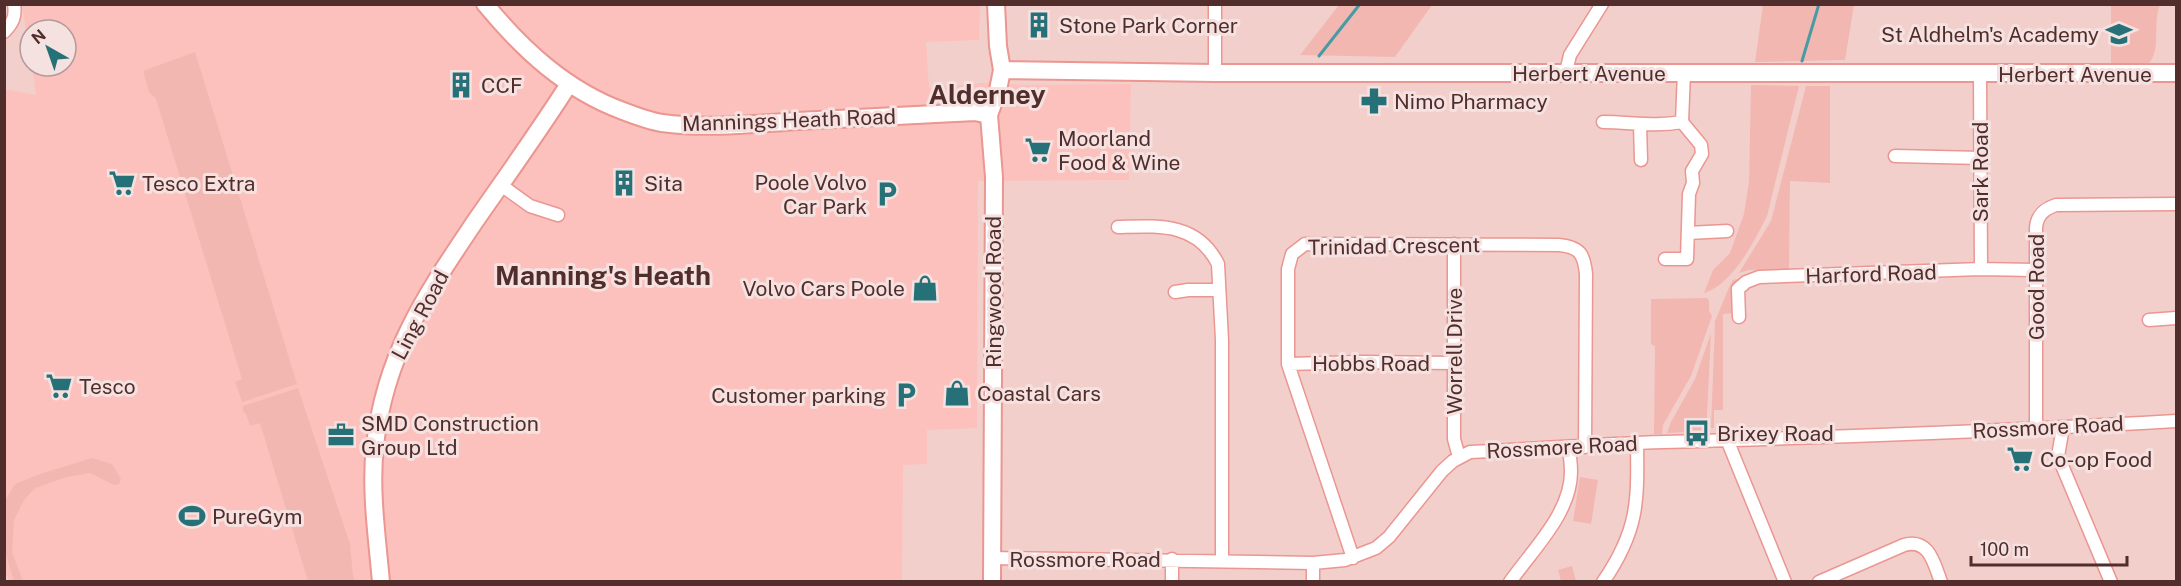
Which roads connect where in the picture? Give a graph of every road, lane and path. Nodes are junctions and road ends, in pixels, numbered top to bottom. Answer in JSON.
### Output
{"nodes":[{"id":1,"x":14,"y":4,"type":"edge"},
{"id":2,"x":485,"y":4,"type":"edge"},
{"id":3,"x":996,"y":4,"type":"edge"},
{"id":4,"x":1215,"y":4,"type":"edge"},
{"id":5,"x":1602,"y":4,"type":"edge"},
{"id":6,"x":4,"y":32,"type":"edge"},
{"id":7,"x":1002,"y":70,"type":"junction"},
{"id":8,"x":1566,"y":72,"type":"junction"},
{"id":9,"x":1684,"y":72,"type":"junction"},
{"id":10,"x":1215,"y":73,"type":"junction"},
{"id":11,"x":2176,"y":73,"type":"edge"},
{"id":12,"x":1980,"y":75,"type":"junction"},
{"id":13,"x":569,"y":84,"type":"junction"},
{"id":14,"x":989,"y":115,"type":"junction"},
{"id":15,"x":1604,"y":122,"type":"dead end"},
{"id":16,"x":1682,"y":122,"type":"junction"},
{"id":17,"x":1640,"y":125,"type":"junction"},
{"id":18,"x":1895,"y":156,"type":"dead end"},
{"id":19,"x":1981,"y":158,"type":"junction"},
{"id":20,"x":1641,"y":160,"type":"dead end"},
{"id":21,"x":501,"y":185,"type":"junction"},
{"id":22,"x":2176,"y":204,"type":"edge"},
{"id":23,"x":558,"y":215,"type":"dead end"},
{"id":24,"x":1118,"y":227,"type":"dead end"},
{"id":25,"x":1727,"y":231,"type":"dead end"},
{"id":26,"x":1688,"y":233,"type":"junction"},
{"id":27,"x":1454,"y":244,"type":"junction"},
{"id":28,"x":1665,"y":259,"type":"dead end"},
{"id":29,"x":1981,"y":269,"type":"junction"},
{"id":30,"x":2036,"y":270,"type":"junction"},
{"id":31,"x":1219,"y":290,"type":"junction"},
{"id":32,"x":1175,"y":292,"type":"dead end"},
{"id":33,"x":1739,"y":317,"type":"dead end"},
{"id":34,"x":2176,"y":318,"type":"edge"},
{"id":35,"x":2149,"y":320,"type":"dead end"},
{"id":36,"x":1454,"y":363,"type":"junction"},
{"id":37,"x":1288,"y":364,"type":"junction"},
{"id":38,"x":2176,"y":421,"type":"edge"},
{"id":39,"x":2062,"y":427,"type":"junction"},
{"id":40,"x":2036,"y":429,"type":"junction"},
{"id":41,"x":1728,"y":442,"type":"junction"},
{"id":42,"x":1636,"y":444,"type":"junction"},
{"id":43,"x":1585,"y":447,"type":"junction"},
{"id":44,"x":1569,"y":448,"type":"junction"},
{"id":45,"x":1459,"y":457,"type":"junction"},
{"id":46,"x":992,"y":558,"type":"junction"},
{"id":47,"x":1353,"y":558,"type":"junction"},
{"id":48,"x":1172,"y":559,"type":"junction"},
{"id":49,"x":1222,"y":561,"type":"junction"},
{"id":50,"x":1313,"y":563,"type":"junction"},
{"id":51,"x":381,"y":582,"type":"edge"},
{"id":52,"x":992,"y":582,"type":"edge"},
{"id":53,"x":1172,"y":582,"type":"edge"},
{"id":54,"x":1313,"y":582,"type":"edge"},
{"id":55,"x":1510,"y":582,"type":"edge"},
{"id":56,"x":1603,"y":582,"type":"edge"},
{"id":57,"x":1785,"y":582,"type":"edge"},
{"id":58,"x":1819,"y":582,"type":"edge"},
{"id":59,"x":1941,"y":582,"type":"edge"},
{"id":60,"x":2111,"y":582,"type":"edge"}],
"edges":[{"from":1,"to":6,"type":"street"},
{"from":2,"to":13,"type":"street","name":"Mannings Heath Road"},
{"from":3,"to":7,"type":"street","name":"Ringwood Road"},
{"from":4,"to":10,"type":"street"},
{"from":5,"to":8,"type":"street"},
{"from":7,"to":10,"type":"street","name":"Herbert Avenue"},
{"from":7,"to":14,"type":"street","name":"Ringwood Road"},
{"from":8,"to":9,"type":"street","name":"Herbert Avenue"},
{"from":8,"to":10,"type":"street","name":"Herbert Avenue"},
{"from":9,"to":12,"type":"street","name":"Herbert Avenue"},
{"from":9,"to":16,"type":"street"},
{"from":11,"to":12,"type":"street","name":"Herbert Avenue"},
{"from":12,"to":19,"type":"street","name":"Sark Road"},
{"from":13,"to":14,"type":"street","name":"Mannings Heath Road"},
{"from":13,"to":21,"type":"street","name":"Ling Road"},
{"from":14,"to":46,"type":"street","name":"Ringwood Road"},
{"from":15,"to":17,"type":"street"},
{"from":16,"to":17,"type":"street"},
{"from":16,"to":26,"type":"street"},
{"from":17,"to":20,"type":"street"},
{"from":18,"to":19,"type":"street"},
{"from":19,"to":29,"type":"street","name":"Sark Road"},
{"from":21,"to":23,"type":"street"},
{"from":21,"to":51,"type":"street","name":"Ling Road"},
{"from":22,"to":30,"type":"street","name":"Good Road"},
{"from":24,"to":31,"type":"street"},
{"from":25,"to":26,"type":"street"},
{"from":26,"to":28,"type":"street"},
{"from":27,"to":36,"type":"street","name":"Worrell Drive"},
{"from":27,"to":37,"type":"street","name":"Trinidad Crescent"},
{"from":27,"to":43,"type":"street","name":"Trinidad Crescent"},
{"from":29,"to":30,"type":"street","name":"Harford Road"},
{"from":29,"to":33,"type":"street","name":"Harford Road"},
{"from":30,"to":40,"type":"street","name":"Good Road"},
{"from":31,"to":32,"type":"street"},
{"from":31,"to":49,"type":"street"},
{"from":34,"to":35,"type":"street"},
{"from":36,"to":37,"type":"street","name":"Hobbs Road"},
{"from":36,"to":45,"type":"street","name":"Worrell Drive"},
{"from":37,"to":47,"type":"street","name":"Trinidad Crescent"},
{"from":38,"to":39,"type":"street","name":"Rossmore Road"},
{"from":39,"to":40,"type":"street","name":"Rossmore Road"},
{"from":39,"to":60,"type":"street"},
{"from":40,"to":41,"type":"street","name":"Rossmore Road"},
{"from":41,"to":42,"type":"street","name":"Rossmore Road"},
{"from":41,"to":57,"type":"street"},
{"from":42,"to":43,"type":"street","name":"Rossmore Road"},
{"from":42,"to":56,"type":"street"},
{"from":43,"to":44,"type":"street","name":"Rossmore Road"},
{"from":44,"to":45,"type":"street","name":"Rossmore Road"},
{"from":44,"to":55,"type":"street"},
{"from":45,"to":47,"type":"street","name":"Rossmore Road"},
{"from":46,"to":48,"type":"street","name":"Rossmore Road"},
{"from":46,"to":52,"type":"street","name":"Ringwood Road"},
{"from":47,"to":50,"type":"street","name":"Rossmore Road"},
{"from":48,"to":49,"type":"street","name":"Rossmore Road"},
{"from":48,"to":53,"type":"street"},
{"from":49,"to":50,"type":"street","name":"Rossmore Road"},
{"from":50,"to":54,"type":"street"},
{"from":58,"to":59,"type":"street"}]}
